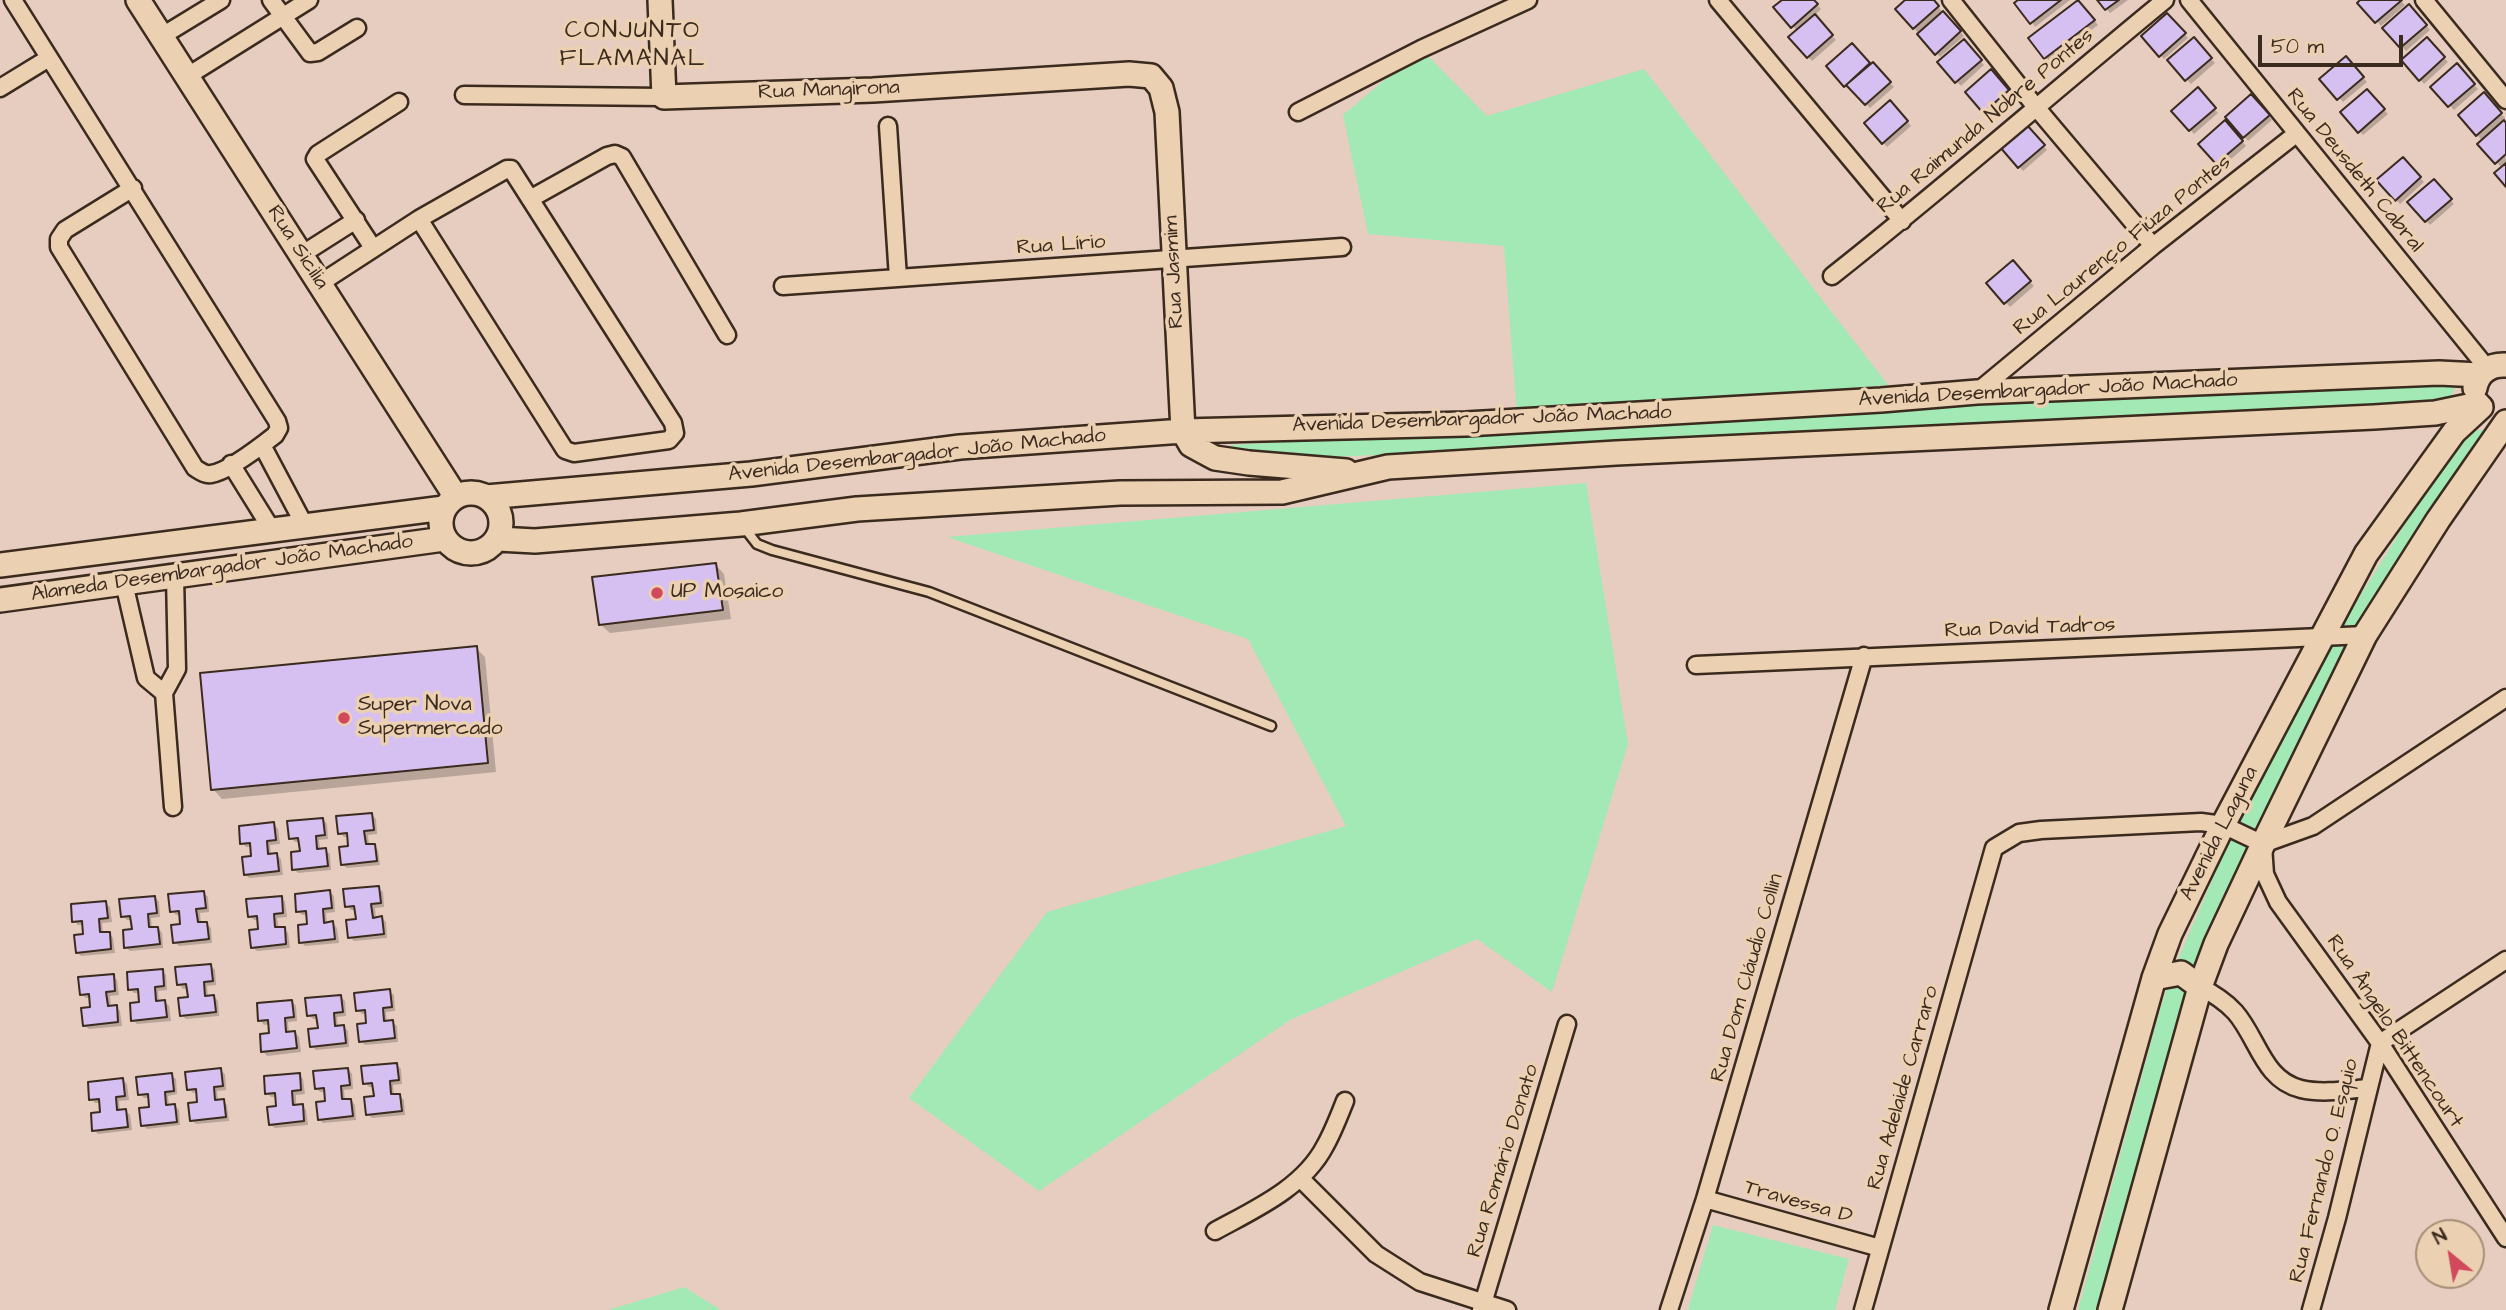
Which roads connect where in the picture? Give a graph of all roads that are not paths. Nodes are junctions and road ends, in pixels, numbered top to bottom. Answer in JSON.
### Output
{"nodes":[{"id":1,"x":13,"y":0,"type":"edge"},
{"id":2,"x":138,"y":0,"type":"edge"},
{"id":3,"x":221,"y":0,"type":"edge"},
{"id":4,"x":271,"y":0,"type":"edge"},
{"id":5,"x":309,"y":0,"type":"edge"},
{"id":6,"x":660,"y":0,"type":"edge"},
{"id":7,"x":1528,"y":0,"type":"edge"},
{"id":8,"x":1718,"y":0,"type":"edge"},
{"id":9,"x":1951,"y":0,"type":"edge"},
{"id":10,"x":2165,"y":0,"type":"edge"},
{"id":11,"x":2189,"y":0,"type":"edge"},
{"id":12,"x":2424,"y":0,"type":"edge"},
{"id":13,"x":284,"y":17,"type":"junction"},
{"id":14,"x":358,"y":28,"type":"dead end"},
{"id":15,"x":162,"y":36,"type":"junction"},
{"id":16,"x":49,"y":58,"type":"junction"},
{"id":17,"x":186,"y":77,"type":"junction"},
{"id":18,"x":0,"y":88,"type":"edge"},
{"id":19,"x":464,"y":95,"type":"dead end"},
{"id":20,"x":664,"y":97,"type":"junction"},
{"id":21,"x":2506,"y":100,"type":"edge"},
{"id":22,"x":399,"y":102,"type":"dead end"},
{"id":23,"x":2035,"y":106,"type":"junction"},
{"id":24,"x":1298,"y":112,"type":"dead end"},
{"id":25,"x":1167,"y":113,"type":"joint"},
{"id":26,"x":888,"y":126,"type":"dead end"},
{"id":27,"x":2296,"y":134,"type":"junction"},
{"id":28,"x":133,"y":188,"type":"junction"},
{"id":29,"x":530,"y":199,"type":"junction"},
{"id":30,"x":419,"y":219,"type":"junction"},
{"id":31,"x":356,"y":220,"type":"junction"},
{"id":32,"x":1902,"y":221,"type":"junction"},
{"id":33,"x":2152,"y":246,"type":"junction"},
{"id":34,"x":1342,"y":247,"type":"dead end"},
{"id":35,"x":373,"y":248,"type":"junction"},
{"id":36,"x":301,"y":255,"type":"junction"},
{"id":37,"x":1174,"y":259,"type":"junction"},
{"id":38,"x":1832,"y":276,"type":"dead end"},
{"id":39,"x":898,"y":278,"type":"junction"},
{"id":40,"x":319,"y":284,"type":"junction"},
{"id":41,"x":783,"y":286,"type":"dead end"},
{"id":42,"x":727,"y":335,"type":"dead end"},
{"id":43,"x":2491,"y":370,"type":"edge"},
{"id":44,"x":1977,"y":392,"type":"junction"},
{"id":45,"x":2479,"y":405,"type":"junction"},
{"id":46,"x":2506,"y":415,"type":"edge"},
{"id":47,"x":2506,"y":422,"type":"edge"},
{"id":48,"x":1183,"y":431,"type":"junction"},
{"id":49,"x":262,"y":445,"type":"junction"},
{"id":50,"x":232,"y":464,"type":"junction"},
{"id":51,"x":1359,"y":472,"type":"junction"},
{"id":52,"x":486,"y":497,"type":"junction"},
{"id":53,"x":450,"y":502,"type":"junction"},
{"id":54,"x":741,"y":524,"type":"junction"},
{"id":55,"x":305,"y":526,"type":"junction"},
{"id":56,"x":272,"y":530,"type":"junction"},
{"id":57,"x":498,"y":538,"type":"junction"},
{"id":58,"x":444,"y":539,"type":"junction"},
{"id":59,"x":0,"y":565,"type":"edge"},
{"id":60,"x":175,"y":576,"type":"junction"},
{"id":61,"x":124,"y":583,"type":"junction"},
{"id":62,"x":0,"y":600,"type":"edge"},
{"id":63,"x":2365,"y":635,"type":"junction"},
{"id":64,"x":2321,"y":637,"type":"junction"},
{"id":65,"x":1864,"y":656,"type":"junction"},
{"id":66,"x":1696,"y":665,"type":"dead end"},
{"id":67,"x":164,"y":693,"type":"junction"},
{"id":68,"x":2506,"y":698,"type":"edge"},
{"id":69,"x":1271,"y":726,"type":"dead end"},
{"id":70,"x":173,"y":807,"type":"dead end"},
{"id":71,"x":2223,"y":825,"type":"junction"},
{"id":72,"x":2263,"y":844,"type":"junction"},
{"id":73,"x":2506,"y":960,"type":"edge"},
{"id":74,"x":2154,"y":978,"type":"junction"},
{"id":75,"x":2200,"y":987,"type":"junction"},
{"id":76,"x":1567,"y":1024,"type":"dead end"},
{"id":77,"x":2380,"y":1043,"type":"junction"},
{"id":78,"x":2367,"y":1088,"type":"junction"},
{"id":79,"x":1345,"y":1101,"type":"dead end"},
{"id":80,"x":1301,"y":1179,"type":"junction"},
{"id":81,"x":1705,"y":1199,"type":"junction"},
{"id":82,"x":2500,"y":1216,"type":"edge"},
{"id":83,"x":1215,"y":1230,"type":"dead end"},
{"id":84,"x":2506,"y":1238,"type":"edge"},
{"id":85,"x":1880,"y":1248,"type":"junction"},
{"id":86,"x":1482,"y":1307,"type":"edge"},
{"id":87,"x":1507,"y":1310,"type":"edge"},
{"id":88,"x":1669,"y":1310,"type":"edge"},
{"id":89,"x":1863,"y":1310,"type":"edge"},
{"id":90,"x":2061,"y":1310,"type":"edge"},
{"id":91,"x":2110,"y":1310,"type":"edge"},
{"id":92,"x":2311,"y":1310,"type":"edge"}],
"edges":[{"from":1,"to":16,"type":"street"},
{"from":2,"to":15,"type":"street","name":"Rua Sicilia"},
{"from":3,"to":15,"type":"street"},
{"from":4,"to":13,"type":"street"},
{"from":5,"to":13,"type":"street"},
{"from":6,"to":20,"type":"street"},
{"from":7,"to":24,"type":"street"},
{"from":8,"to":32,"type":"street"},
{"from":9,"to":23,"type":"street"},
{"from":10,"to":23,"type":"street","name":"Rua Raimunda Nobre Pontes"},
{"from":11,"to":27,"type":"street","name":"Rua Deusdeth Cabral"},
{"from":12,"to":21,"type":"street"},
{"from":13,"to":14,"type":"street"},
{"from":13,"to":17,"type":"street"},
{"from":15,"to":17,"type":"street","name":"Rua Sicilia"},
{"from":16,"to":18,"type":"street"},
{"from":16,"to":28,"type":"street"},
{"from":17,"to":36,"type":"street","name":"Rua Sicilia"},
{"from":19,"to":20,"type":"street","name":"Rua Mangirona"},
{"from":20,"to":25,"type":"street","name":"Rua Mangirona"},
{"from":22,"to":31,"type":"street"},
{"from":23,"to":32,"type":"street","name":"Rua Raimunda Nobre Pontes"},
{"from":23,"to":33,"type":"street"},
{"from":25,"to":37,"type":"street","name":"Rua Jasmim"},
{"from":26,"to":39,"type":"street"},
{"from":27,"to":33,"type":"street","name":"Rua Lourenço Fiúza Pontes"},
{"from":27,"to":43,"type":"street","name":"Rua Deusdeth Cabral"},
{"from":28,"to":49,"type":"street"},
{"from":28,"to":50,"type":"street"},
{"from":29,"to":30,"type":"street"},
{"from":29,"to":30,"type":"street"},
{"from":29,"to":42,"type":"street"},
{"from":30,"to":35,"type":"street"},
{"from":31,"to":35,"type":"street"},
{"from":31,"to":36,"type":"street"},
{"from":32,"to":38,"type":"street","name":"Rua Raimunda Nobre Pontes"},
{"from":33,"to":44,"type":"street","name":"Rua Lourenço Fiúza Pontes"},
{"from":34,"to":37,"type":"street","name":"Rua Lírio"},
{"from":35,"to":40,"type":"street"},
{"from":36,"to":40,"type":"street","name":"Rua Sicilia"},
{"from":37,"to":39,"type":"street","name":"Rua Lírio"},
{"from":37,"to":48,"type":"street","name":"Rua Jasmim"},
{"from":39,"to":41,"type":"street","name":"Rua Lírio"},
{"from":40,"to":53,"type":"street","name":"Rua Sicilia"},
{"from":43,"to":44,"type":"street","name":"Avenida Desembargador João Machado"},
{"from":43,"to":45,"type":"street"},
{"from":44,"to":48,"type":"street","name":"Avenida Desembargador João Machado"},
{"from":45,"to":46,"type":"street"},
{"from":45,"to":51,"type":"street","name":"Avenida Desembargador João Machado"},
{"from":45,"to":64,"type":"street","name":"Avenida Laguna"},
{"from":47,"to":63,"type":"street","name":"Avenida Laguna"},
{"from":48,"to":51,"type":"street"},
{"from":48,"to":52,"type":"street","name":"Avenida Desembargador João Machado"},
{"from":49,"to":50,"type":"street"},
{"from":49,"to":55,"type":"street"},
{"from":50,"to":56,"type":"street"},
{"from":51,"to":54,"type":"street","name":"Avenida Desembargador João Machado"},
{"from":52,"to":53,"type":"street"},
{"from":52,"to":57,"type":"street"},
{"from":53,"to":55,"type":"street","name":"Alameda Desembargador João Machado"},
{"from":53,"to":58,"type":"street"},
{"from":54,"to":57,"type":"street","name":"Avenida Desembargador João Machado"},
{"from":54,"to":69,"type":"lane"},
{"from":55,"to":56,"type":"street","name":"Alameda Desembargador João Machado"},
{"from":56,"to":59,"type":"street","name":"Alameda Desembargador João Machado"},
{"from":57,"to":58,"type":"street"},
{"from":58,"to":60,"type":"street","name":"Alameda Desembargador João Machado"},
{"from":60,"to":61,"type":"street","name":"Alameda Desembargador João Machado"},
{"from":60,"to":67,"type":"street"},
{"from":61,"to":62,"type":"street","name":"Alameda Desembargador João Machado"},
{"from":61,"to":67,"type":"street"},
{"from":63,"to":64,"type":"street","name":"Rua David Tadros"},
{"from":63,"to":72,"type":"street","name":"Avenida Laguna"},
{"from":64,"to":65,"type":"street","name":"Rua David Tadros"},
{"from":64,"to":71,"type":"street","name":"Avenida Laguna"},
{"from":65,"to":66,"type":"street","name":"Rua David Tadros"},
{"from":65,"to":81,"type":"street","name":"Rua Dom Cláudio Collin"},
{"from":67,"to":70,"type":"street"},
{"from":68,"to":72,"type":"street"},
{"from":71,"to":72,"type":"street"},
{"from":71,"to":74,"type":"street","name":"Avenida Laguna"},
{"from":71,"to":85,"type":"street","name":"Rua Adelaide Carraro"},
{"from":72,"to":75,"type":"street","name":"Avenida Laguna"},
{"from":72,"to":77,"type":"street","name":"Rua Ângelo Bittencourt"},
{"from":73,"to":77,"type":"street"},
{"from":74,"to":75,"type":"street"},
{"from":74,"to":90,"type":"street","name":"Avenida Laguna"},
{"from":75,"to":78,"type":"street"},
{"from":75,"to":91,"type":"street","name":"Avenida Laguna"},
{"from":76,"to":86,"type":"street","name":"Rua Romário Donato"},
{"from":77,"to":78,"type":"street","name":"Rua Fernando O. Esquio"},
{"from":77,"to":82,"type":"street","name":"Rua Ângelo Bittencourt"},
{"from":78,"to":92,"type":"street","name":"Rua Fernando O. Esquio"},
{"from":79,"to":80,"type":"street"},
{"from":80,"to":83,"type":"street"},
{"from":80,"to":86,"type":"street"},
{"from":81,"to":85,"type":"street","name":"Travessa D"},
{"from":81,"to":88,"type":"street","name":"Rua Dom Cláudio Collin"},
{"from":82,"to":84,"type":"street","name":"Rua Ângelo Bittencourt"},
{"from":85,"to":89,"type":"street","name":"Rua Adelaide Carraro"},
{"from":86,"to":87,"type":"street"}]}
